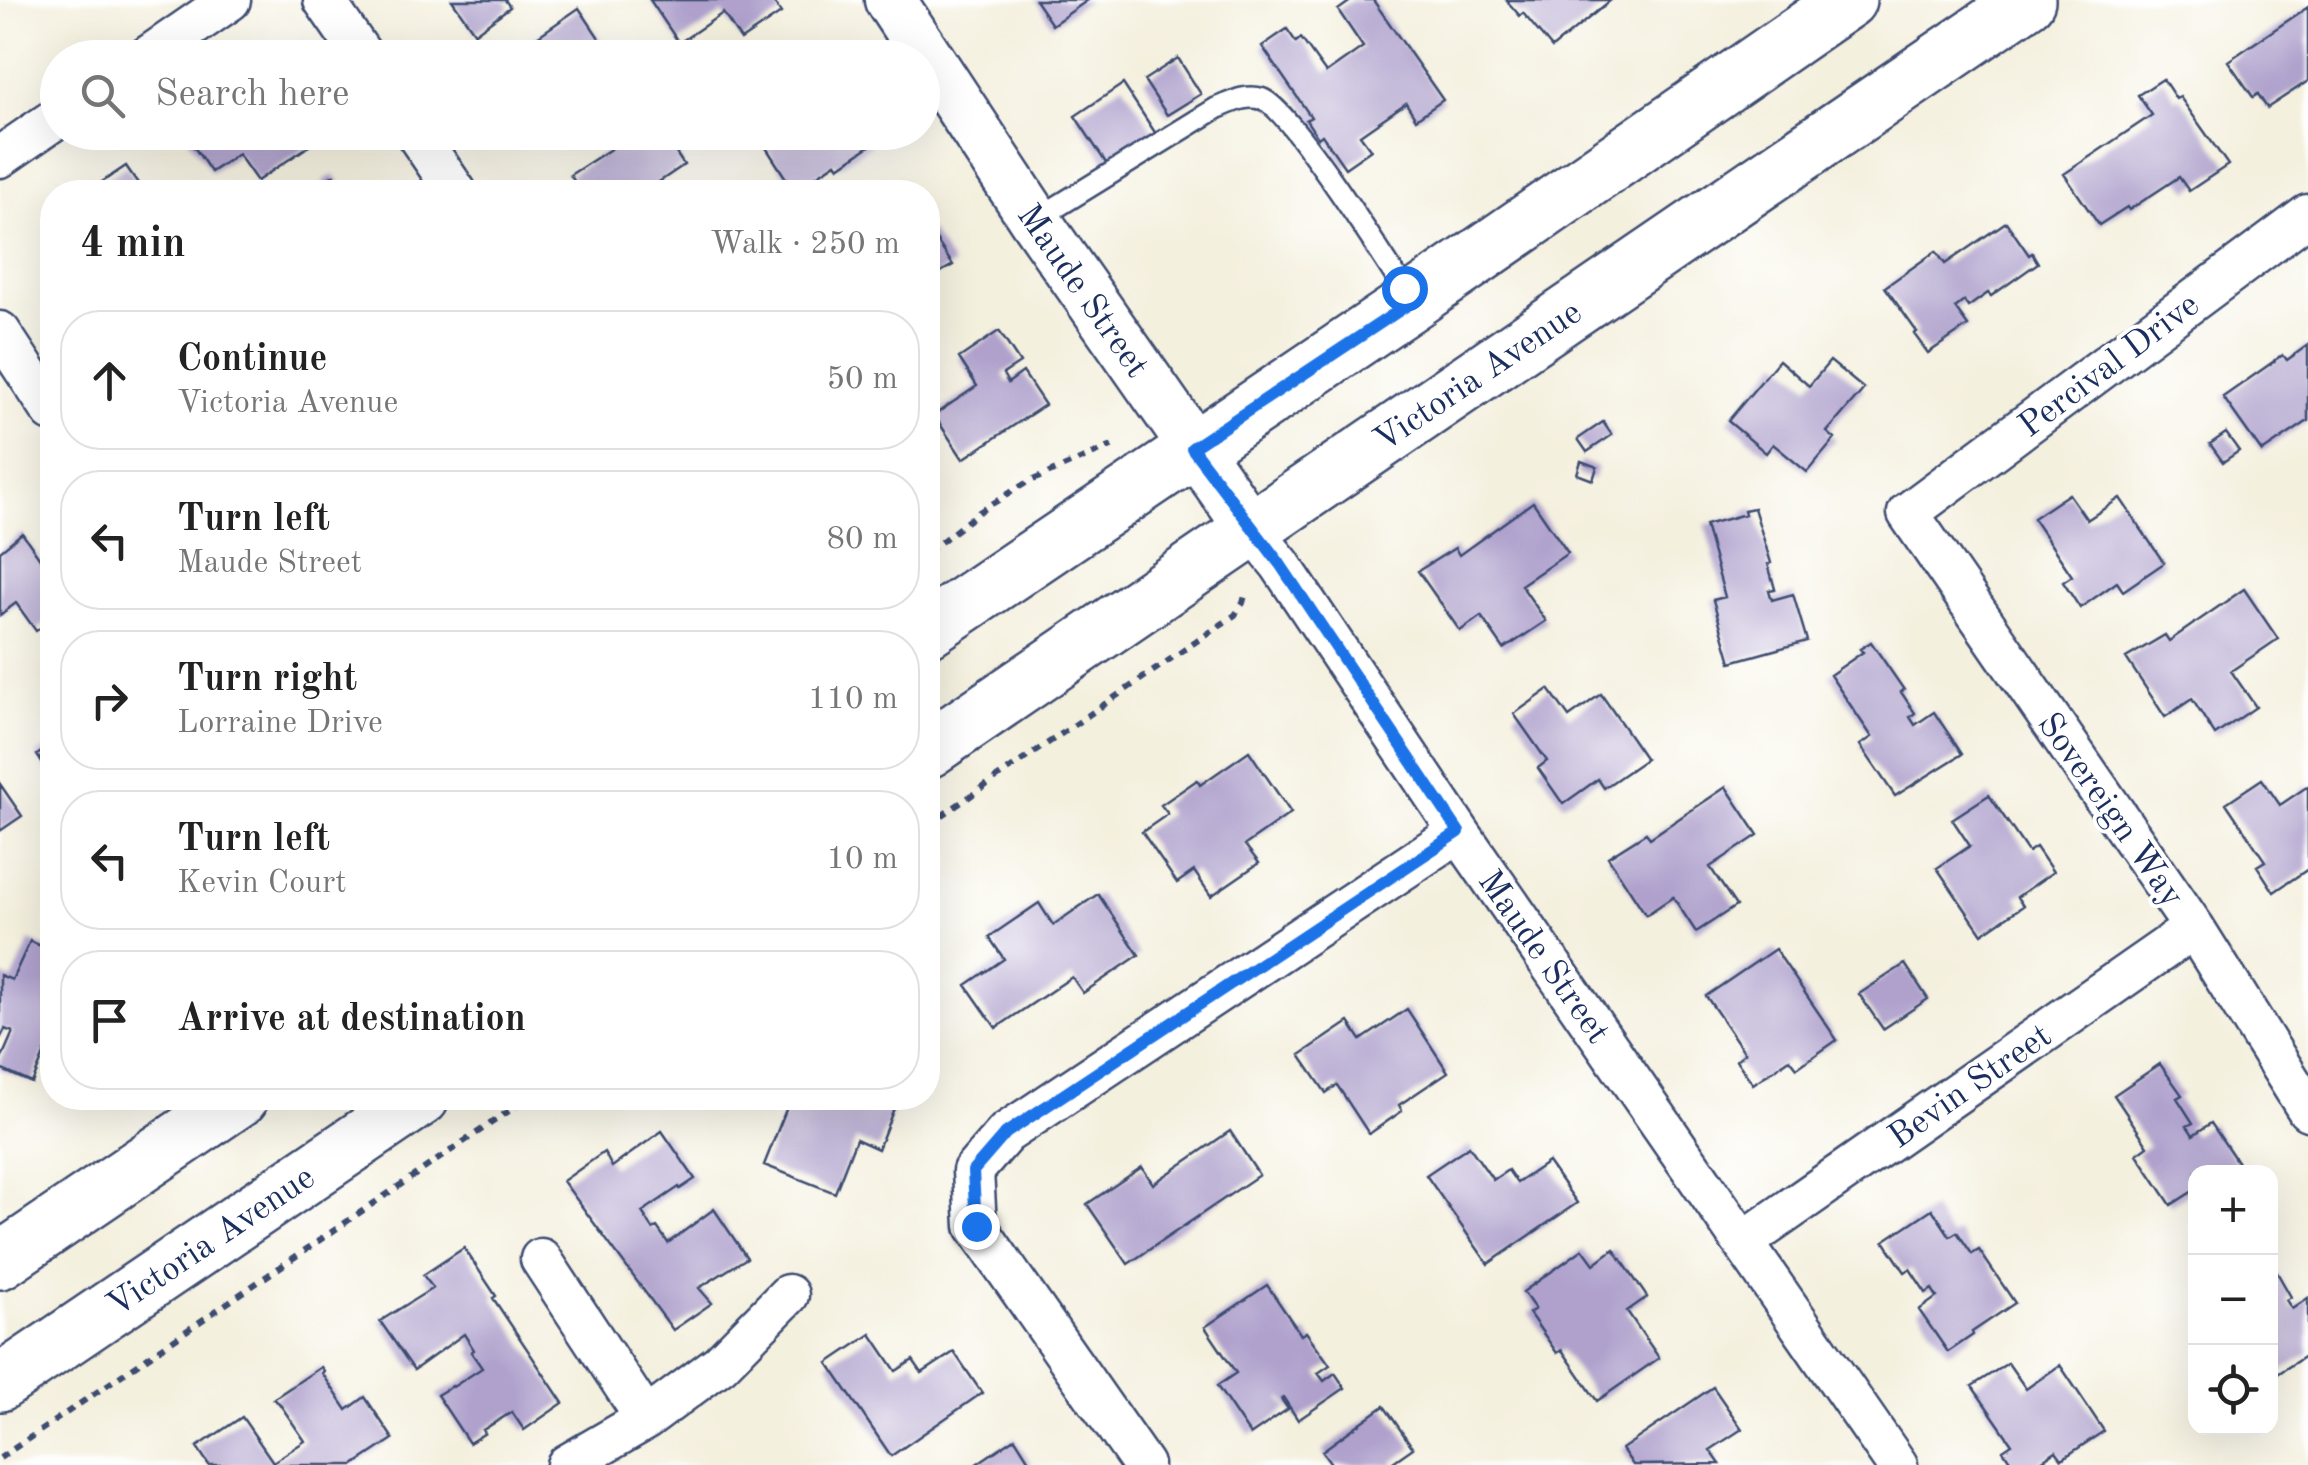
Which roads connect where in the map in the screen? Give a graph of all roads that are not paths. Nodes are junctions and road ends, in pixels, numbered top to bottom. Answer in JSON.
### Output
{"nodes":[{"id":1,"x":230,"y":0,"type":"edge"},
{"id":2,"x":324,"y":0,"type":"edge"},
{"id":3,"x":890,"y":0,"type":"edge"},
{"id":4,"x":1848,"y":0,"type":"edge"},
{"id":5,"x":2027,"y":0,"type":"edge"},
{"id":6,"x":172,"y":40,"type":"edge"},
{"id":7,"x":352,"y":40,"type":"edge"},
{"id":8,"x":916,"y":40,"type":"edge"},
{"id":9,"x":940,"y":76,"type":"edge"},
{"id":10,"x":40,"y":130,"type":"edge"},
{"id":11,"x":427,"y":150,"type":"edge"},
{"id":12,"x":0,"y":157,"type":"edge"},
{"id":13,"x":448,"y":180,"type":"edge"},
{"id":14,"x":2308,"y":215,"type":"edge"},
{"id":15,"x":1035,"y":220,"type":"junction"},
{"id":16,"x":1412,"y":302,"type":"junction"},
{"id":17,"x":0,"y":332,"type":"edge"},
{"id":18,"x":40,"y":393,"type":"edge"},
{"id":19,"x":1192,"y":448,"type":"junction"},
{"id":20,"x":1908,"y":513,"type":"joint"},
{"id":21,"x":1251,"y":528,"type":"junction"},
{"id":22,"x":940,"y":621,"type":"edge"},
{"id":23,"x":940,"y":742,"type":"edge"},
{"id":24,"x":1459,"y":832,"type":"junction"},
{"id":25,"x":2194,"y":928,"type":"junction"},
{"id":26,"x":222,"y":1110,"type":"edge"},
{"id":27,"x":403,"y":1110,"type":"edge"},
{"id":28,"x":2308,"y":1110,"type":"edge"},
{"id":29,"x":1744,"y":1242,"type":"junction"},
{"id":30,"x":540,"y":1260,"type":"dead end"},
{"id":31,"x":0,"y":1261,"type":"edge"},
{"id":32,"x":788,"y":1295,"type":"dead end"},
{"id":33,"x":0,"y":1382,"type":"edge"},
{"id":34,"x":646,"y":1419,"type":"junction"},
{"id":35,"x":567,"y":1465,"type":"edge"},
{"id":36,"x":1142,"y":1465,"type":"edge"},
{"id":37,"x":1897,"y":1465,"type":"edge"}],
"edges":[{"from":1,"to":6,"type":"street"},
{"from":2,"to":7,"type":"street"},
{"from":3,"to":8,"type":"street","name":"Maude Street"},
{"from":4,"to":16,"type":"main road"},
{"from":5,"to":21,"type":"main road","name":"Victoria Avenue"},
{"from":9,"to":15,"type":"street","name":"Maude Street"},
{"from":10,"to":12,"type":"street"},
{"from":11,"to":13,"type":"street"},
{"from":14,"to":20,"type":"street","name":"Percival Drive"},
{"from":15,"to":16,"type":"lane"},
{"from":15,"to":19,"type":"street","name":"Maude Street"},
{"from":16,"to":19,"type":"main road"},
{"from":17,"to":18,"type":"street"},
{"from":19,"to":21,"type":"street","name":"Maude Street"},
{"from":19,"to":22,"type":"main road"},
{"from":20,"to":25,"type":"street","name":"Sovereign Way"},
{"from":21,"to":23,"type":"main road","name":"Victoria Avenue"},
{"from":21,"to":24,"type":"street","name":"Maude Street"},
{"from":24,"to":29,"type":"street","name":"Maude Street"},
{"from":24,"to":36,"type":"street"},
{"from":25,"to":28,"type":"street","name":"Sovereign Way"},
{"from":25,"to":29,"type":"street","name":"Bevin Street"},
{"from":26,"to":31,"type":"main road"},
{"from":27,"to":33,"type":"main road","name":"Victoria Avenue"},
{"from":29,"to":37,"type":"street","name":"Maude Street"},
{"from":30,"to":34,"type":"street"},
{"from":32,"to":34,"type":"street"},
{"from":34,"to":35,"type":"street"}]}
